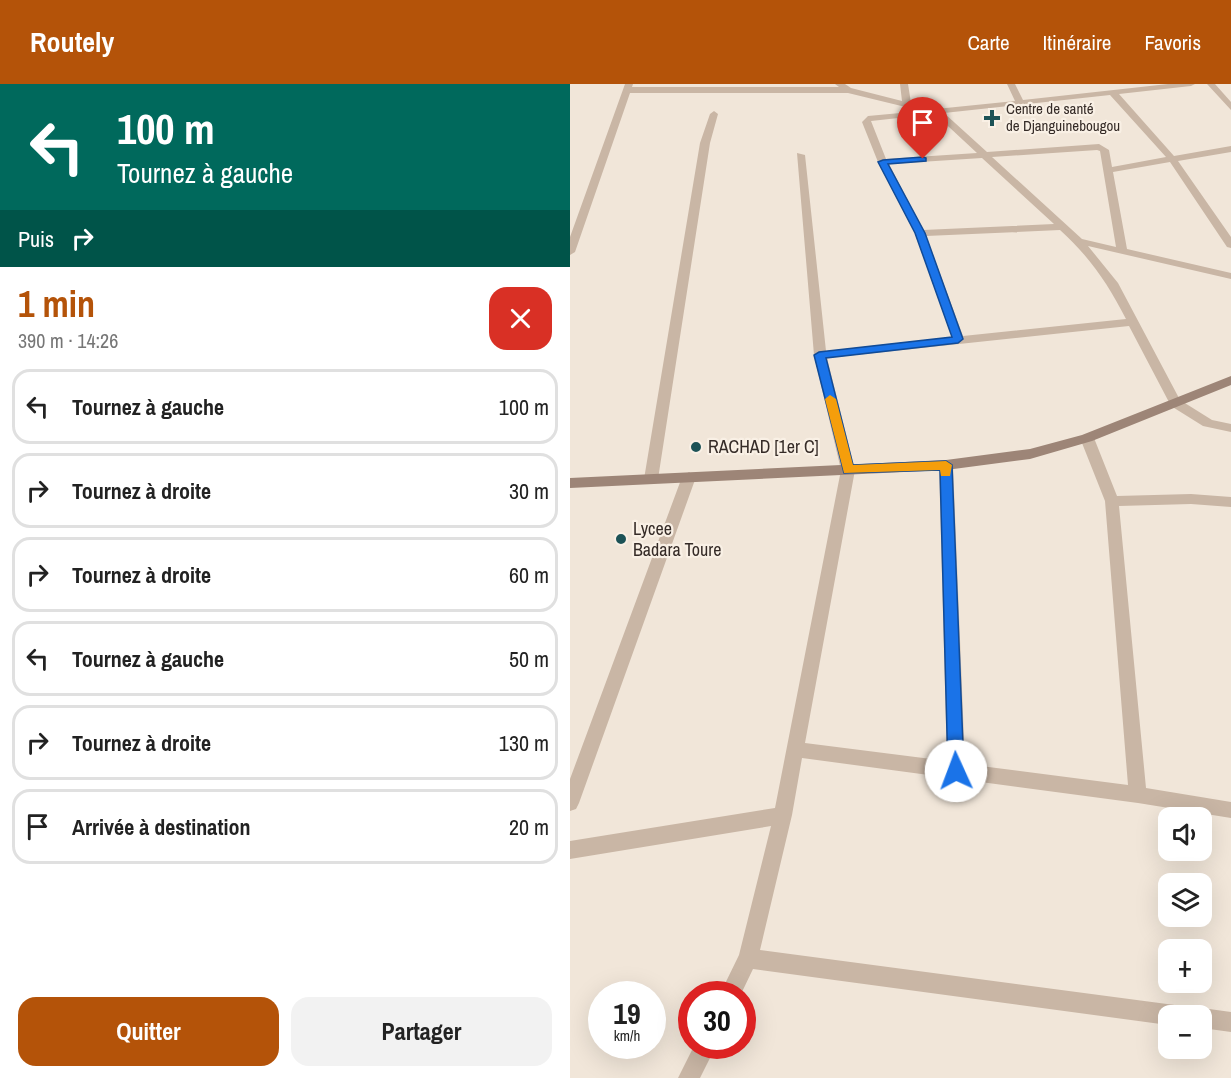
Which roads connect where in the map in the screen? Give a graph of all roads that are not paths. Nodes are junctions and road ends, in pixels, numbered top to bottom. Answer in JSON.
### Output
{"nodes":[{"id":1,"x":839,"y":84,"type":"edge"},
{"id":2,"x":904,"y":84,"type":"edge"},
{"id":3,"x":1011,"y":84,"type":"edge"},
{"id":4,"x":1191,"y":84,"type":"edge"},
{"id":5,"x":1211,"y":84,"type":"edge"},
{"id":6,"x":628,"y":87,"type":"edge"},
{"id":7,"x":848,"y":90,"type":"junction"},
{"id":8,"x":1113,"y":93,"type":"junction"},
{"id":9,"x":1020,"y":103,"type":"junction"},
{"id":10,"x":907,"y":106,"type":"junction"},
{"id":11,"x":1231,"y":107,"type":"edge"},
{"id":12,"x":938,"y":112,"type":"junction"},
{"id":13,"x":714,"y":114,"type":"dead end"},
{"id":14,"x":1231,"y":149,"type":"edge"},
{"id":15,"x":800,"y":155,"type":"dead end"},
{"id":16,"x":982,"y":155,"type":"junction"},
{"id":17,"x":1173,"y":160,"type":"junction"},
{"id":18,"x":883,"y":162,"type":"junction"},
{"id":19,"x":1108,"y":170,"type":"junction"},
{"id":20,"x":1065,"y":228,"type":"junction"},
{"id":21,"x":920,"y":233,"type":"junction"},
{"id":22,"x":1078,"y":241,"type":"junction"},
{"id":23,"x":1231,"y":245,"type":"edge"},
{"id":24,"x":1122,"y":251,"type":"junction"},
{"id":25,"x":570,"y":252,"type":"edge"},
{"id":26,"x":1231,"y":276,"type":"edge"},
{"id":27,"x":1132,"y":322,"type":"junction"},
{"id":28,"x":958,"y":339,"type":"junction"},
{"id":29,"x":819,"y":355,"type":"junction"},
{"id":30,"x":1231,"y":380,"type":"edge"},
{"id":31,"x":1175,"y":403,"type":"junction"},
{"id":32,"x":1231,"y":428,"type":"edge"},
{"id":33,"x":1087,"y":438,"type":"junction"},
{"id":34,"x":946,"y":465,"type":"junction"},
{"id":35,"x":848,"y":470,"type":"junction"},
{"id":36,"x":689,"y":477,"type":"junction"},
{"id":37,"x":651,"y":479,"type":"junction"},
{"id":38,"x":570,"y":483,"type":"edge"},
{"id":39,"x":1112,"y":501,"type":"junction"},
{"id":40,"x":1231,"y":502,"type":"edge"},
{"id":41,"x":795,"y":749,"type":"junction"},
{"id":42,"x":956,"y":771,"type":"junction"},
{"id":43,"x":1138,"y":795,"type":"junction"},
{"id":44,"x":570,"y":803,"type":"edge"},
{"id":45,"x":1231,"y":810,"type":"edge"},
{"id":46,"x":783,"y":815,"type":"junction"},
{"id":47,"x":570,"y":850,"type":"edge"},
{"id":48,"x":748,"y":958,"type":"junction"},
{"id":49,"x":736,"y":981,"type":"edge"},
{"id":50,"x":1158,"y":1013,"type":"edge"},
{"id":51,"x":1212,"y":1019,"type":"edge"},
{"id":52,"x":1231,"y":1022,"type":"edge"},
{"id":53,"x":698,"y":1059,"type":"edge"},
{"id":54,"x":689,"y":1078,"type":"edge"}],
"edges":[{"from":1,"to":7,"type":"street"},
{"from":2,"to":10,"type":"street"},
{"from":3,"to":9,"type":"street"},
{"from":4,"to":8,"type":"street"},
{"from":5,"to":11,"type":"street"},
{"from":6,"to":7,"type":"street"},
{"from":6,"to":25,"type":"street"},
{"from":7,"to":10,"type":"street"},
{"from":8,"to":9,"type":"street"},
{"from":8,"to":17,"type":"street"},
{"from":9,"to":12,"type":"street"},
{"from":10,"to":12,"type":"street"},
{"from":12,"to":16,"type":"street"},
{"from":12,"to":18,"type":"street"},
{"from":13,"to":37,"type":"street"},
{"from":14,"to":17,"type":"street"},
{"from":15,"to":29,"type":"street"},
{"from":16,"to":18,"type":"street"},
{"from":16,"to":19,"type":"street"},
{"from":16,"to":20,"type":"street"},
{"from":17,"to":19,"type":"street"},
{"from":17,"to":23,"type":"street"},
{"from":18,"to":21,"type":"street"},
{"from":19,"to":24,"type":"street"},
{"from":20,"to":21,"type":"street"},
{"from":20,"to":22,"type":"street"},
{"from":21,"to":28,"type":"street"},
{"from":22,"to":24,"type":"street"},
{"from":22,"to":27,"type":"street"},
{"from":24,"to":26,"type":"street"},
{"from":27,"to":28,"type":"street"},
{"from":27,"to":31,"type":"street"},
{"from":28,"to":29,"type":"street"},
{"from":29,"to":35,"type":"street"},
{"from":30,"to":31,"type":"street"},
{"from":31,"to":32,"type":"street"},
{"from":31,"to":33,"type":"street"},
{"from":33,"to":34,"type":"street"},
{"from":33,"to":39,"type":"street"},
{"from":34,"to":35,"type":"street"},
{"from":34,"to":42,"type":"street"},
{"from":35,"to":36,"type":"street"},
{"from":35,"to":41,"type":"street"},
{"from":36,"to":37,"type":"street"},
{"from":36,"to":44,"type":"street"},
{"from":37,"to":38,"type":"street"},
{"from":39,"to":40,"type":"street"},
{"from":39,"to":43,"type":"street"},
{"from":41,"to":42,"type":"street"},
{"from":41,"to":46,"type":"street"},
{"from":42,"to":43,"type":"street"},
{"from":43,"to":45,"type":"street"},
{"from":46,"to":47,"type":"street"},
{"from":46,"to":48,"type":"street"},
{"from":48,"to":49,"type":"street"},
{"from":48,"to":50,"type":"street"},
{"from":51,"to":52,"type":"street"},
{"from":53,"to":54,"type":"street"}]}
